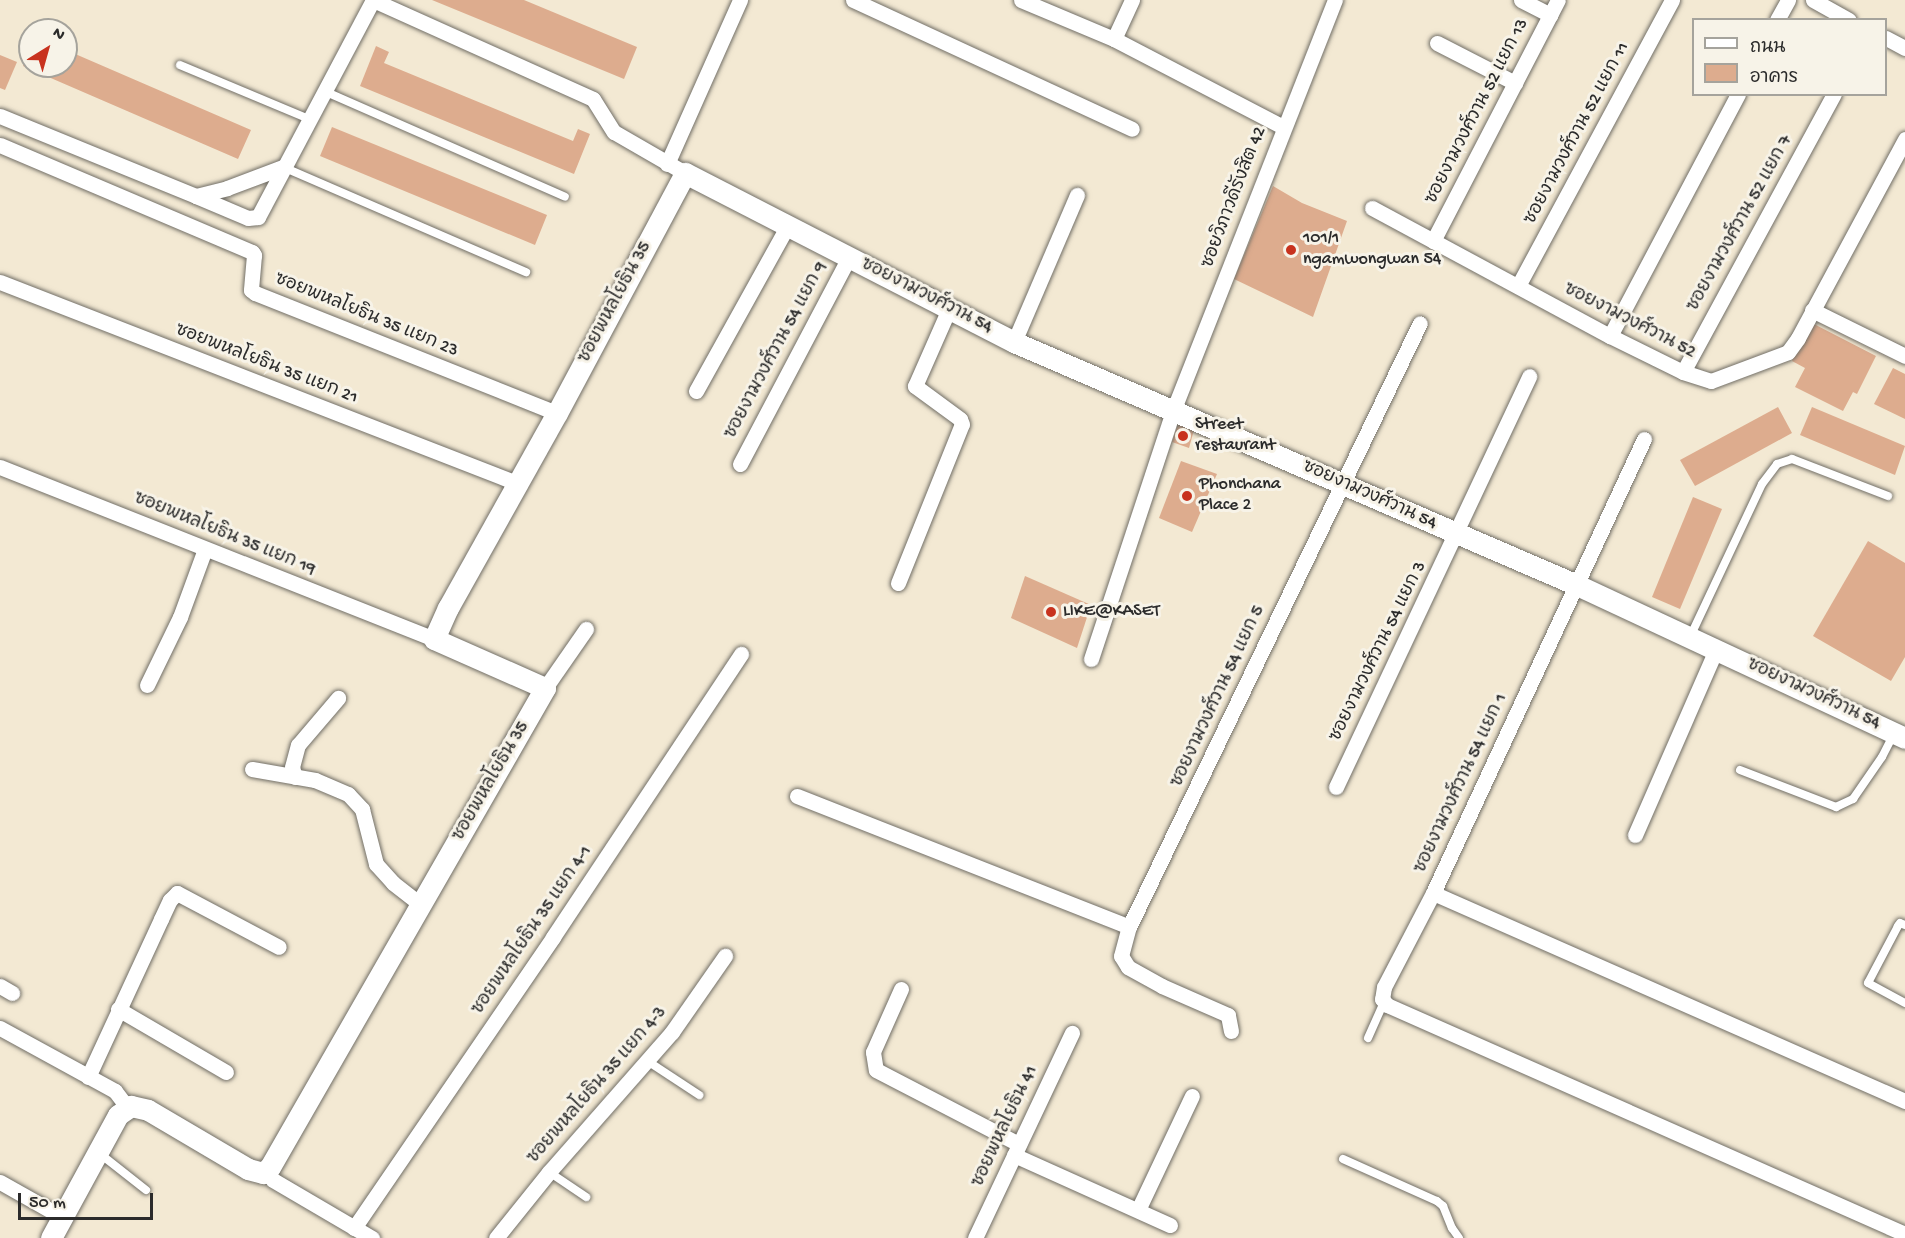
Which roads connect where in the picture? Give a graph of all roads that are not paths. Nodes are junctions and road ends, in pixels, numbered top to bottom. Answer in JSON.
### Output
{"nodes":[{"id":1,"x":373,"y":0,"type":"edge"},
{"id":2,"x":740,"y":0,"type":"edge"},
{"id":3,"x":853,"y":0,"type":"edge"},
{"id":4,"x":1021,"y":0,"type":"edge"},
{"id":5,"x":1132,"y":0,"type":"edge"},
{"id":6,"x":1335,"y":0,"type":"edge"},
{"id":7,"x":1521,"y":0,"type":"edge"},
{"id":8,"x":1558,"y":0,"type":"edge"},
{"id":9,"x":1672,"y":0,"type":"edge"},
{"id":10,"x":1788,"y":0,"type":"edge"},
{"id":11,"x":1813,"y":0,"type":"edge"},
{"id":12,"x":1550,"y":15,"type":"junction"},
{"id":13,"x":1778,"y":18,"type":"edge"},
{"id":14,"x":1845,"y":18,"type":"edge"},
{"id":15,"x":1114,"y":39,"type":"junction"},
{"id":16,"x":1887,"y":39,"type":"edge"},
{"id":17,"x":1437,"y":43,"type":"dead end"},
{"id":18,"x":1905,"y":48,"type":"edge"},
{"id":19,"x":180,"y":65,"type":"dead end"},
{"id":20,"x":1515,"y":83,"type":"junction"},
{"id":21,"x":324,"y":91,"type":"junction"},
{"id":22,"x":1737,"y":96,"type":"edge"},
{"id":23,"x":1833,"y":96,"type":"edge"},
{"id":24,"x":0,"y":116,"type":"edge"},
{"id":25,"x":309,"y":120,"type":"junction"},
{"id":26,"x":1283,"y":127,"type":"junction"},
{"id":27,"x":1132,"y":129,"type":"dead end"},
{"id":28,"x":1905,"y":139,"type":"edge"},
{"id":29,"x":0,"y":146,"type":"edge"},
{"id":30,"x":283,"y":167,"type":"junction"},
{"id":31,"x":676,"y":169,"type":"junction"},
{"id":32,"x":1077,"y":195,"type":"dead end"},
{"id":33,"x":196,"y":196,"type":"junction"},
{"id":34,"x":565,"y":197,"type":"dead end"},
{"id":35,"x":1371,"y":208,"type":"dead end"},
{"id":36,"x":788,"y":225,"type":"junction"},
{"id":37,"x":1433,"y":241,"type":"junction"},
{"id":38,"x":849,"y":257,"type":"junction"},
{"id":39,"x":526,"y":272,"type":"dead end"},
{"id":40,"x":0,"y":282,"type":"edge"},
{"id":41,"x":1518,"y":286,"type":"junction"},
{"id":42,"x":949,"y":309,"type":"junction"},
{"id":43,"x":1812,"y":310,"type":"junction"},
{"id":44,"x":1420,"y":322,"type":"dead end"},
{"id":45,"x":1610,"y":336,"type":"junction"},
{"id":46,"x":1014,"y":342,"type":"junction"},
{"id":47,"x":1903,"y":350,"type":"edge"},
{"id":48,"x":1683,"y":372,"type":"junction"},
{"id":49,"x":1529,"y":376,"type":"dead end"},
{"id":50,"x":696,"y":391,"type":"dead end"},
{"id":51,"x":1173,"y":411,"type":"junction"},
{"id":52,"x":557,"y":413,"type":"junction"},
{"id":53,"x":1644,"y":439,"type":"dead end"},
{"id":54,"x":740,"y":464,"type":"dead end"},
{"id":55,"x":0,"y":467,"type":"edge"},
{"id":56,"x":517,"y":483,"type":"junction"},
{"id":57,"x":1342,"y":483,"type":"junction"},
{"id":58,"x":1888,"y":496,"type":"dead end"},
{"id":59,"x":1456,"y":535,"type":"junction"},
{"id":60,"x":205,"y":549,"type":"junction"},
{"id":61,"x":898,"y":583,"type":"dead end"},
{"id":62,"x":1577,"y":585,"type":"junction"},
{"id":63,"x":586,"y":629,"type":"dead end"},
{"id":64,"x":1689,"y":638,"type":"junction"},
{"id":65,"x":434,"y":639,"type":"junction"},
{"id":66,"x":1716,"y":650,"type":"junction"},
{"id":67,"x":741,"y":654,"type":"dead end"},
{"id":68,"x":1091,"y":658,"type":"dead end"},
{"id":69,"x":147,"y":685,"type":"dead end"},
{"id":70,"x":545,"y":688,"type":"junction"},
{"id":71,"x":338,"y":698,"type":"dead end"},
{"id":72,"x":1900,"y":736,"type":"edge"},
{"id":73,"x":252,"y":769,"type":"dead end"},
{"id":74,"x":1740,"y":770,"type":"dead end"},
{"id":75,"x":295,"y":777,"type":"junction"},
{"id":76,"x":1336,"y":787,"type":"dead end"},
{"id":77,"x":797,"y":796,"type":"dead end"},
{"id":78,"x":1635,"y":835,"type":"dead end"},
{"id":79,"x":1433,"y":892,"type":"junction"},
{"id":80,"x":421,"y":905,"type":"junction"},
{"id":81,"x":1905,"y":925,"type":"edge"},
{"id":82,"x":1129,"y":927,"type":"junction"},
{"id":83,"x":279,"y":947,"type":"dead end"},
{"id":84,"x":725,"y":956,"type":"dead end"},
{"id":85,"x":901,"y":989,"type":"dead end"},
{"id":86,"x":1383,"y":1000,"type":"junction"},
{"id":87,"x":1905,"y":1002,"type":"edge"},
{"id":88,"x":118,"y":1010,"type":"junction"},
{"id":89,"x":0,"y":1028,"type":"edge"},
{"id":90,"x":1231,"y":1031,"type":"dead end"},
{"id":91,"x":1072,"y":1033,"type":"dead end"},
{"id":92,"x":1368,"y":1038,"type":"dead end"},
{"id":93,"x":646,"y":1060,"type":"junction"},
{"id":94,"x":226,"y":1072,"type":"dead end"},
{"id":95,"x":88,"y":1077,"type":"junction"},
{"id":96,"x":699,"y":1095,"type":"dead end"},
{"id":97,"x":1192,"y":1096,"type":"dead end"},
{"id":98,"x":1905,"y":1101,"type":"edge"},
{"id":99,"x":128,"y":1108,"type":"junction"},
{"id":100,"x":1016,"y":1150,"type":"junction"},
{"id":101,"x":98,"y":1152,"type":"junction"},
{"id":102,"x":1343,"y":1159,"type":"dead end"},
{"id":103,"x":266,"y":1171,"type":"junction"},
{"id":104,"x":549,"y":1172,"type":"junction"},
{"id":105,"x":0,"y":1182,"type":"edge"},
{"id":106,"x":147,"y":1190,"type":"dead end"},
{"id":107,"x":586,"y":1197,"type":"dead end"},
{"id":108,"x":1138,"y":1210,"type":"junction"},
{"id":109,"x":62,"y":1217,"type":"junction"},
{"id":110,"x":1170,"y":1224,"type":"dead end"},
{"id":111,"x":354,"y":1228,"type":"junction"},
{"id":112,"x":1905,"y":1234,"type":"edge"},
{"id":113,"x":51,"y":1238,"type":"edge"},
{"id":114,"x":372,"y":1238,"type":"edge"},
{"id":115,"x":496,"y":1238,"type":"edge"},
{"id":116,"x":975,"y":1238,"type":"edge"},
{"id":117,"x":1459,"y":1238,"type":"edge"}],
"edges":[{"from":1,"to":21,"type":"street"},
{"from":1,"to":31,"type":"street","name":"ซอยงามวงศ์วาน 54"},
{"from":2,"to":31,"type":"street"},
{"from":3,"to":27,"type":"street"},
{"from":4,"to":15,"type":"street"},
{"from":5,"to":15,"type":"street"},
{"from":6,"to":26,"type":"street","name":"ซอยวิภาวดีรังสิต 42"},
{"from":7,"to":12,"type":"street"},
{"from":8,"to":12,"type":"street","name":"ซอยงามวงศ์วาน 52 แยก 13"},
{"from":9,"to":41,"type":"street","name":"ซอยงามวงศ์วาน 52 แยก 11"},
{"from":10,"to":13,"type":"street"},
{"from":11,"to":14,"type":"street"},
{"from":12,"to":20,"type":"street","name":"ซอยงามวงศ์วาน 52 แยก 13"},
{"from":15,"to":26,"type":"street"},
{"from":16,"to":18,"type":"street"},
{"from":17,"to":20,"type":"street"},
{"from":19,"to":25,"type":"lane"},
{"from":20,"to":37,"type":"street","name":"ซอยงามวงศ์วาน 52 แยก 13"},
{"from":21,"to":25,"type":"street"},
{"from":21,"to":34,"type":"lane"},
{"from":22,"to":45,"type":"street"},
{"from":23,"to":48,"type":"street","name":"ซอยงามวงศ์วาน 52 แยก 7"},
{"from":24,"to":33,"type":"street"},
{"from":25,"to":30,"type":"street"},
{"from":26,"to":51,"type":"street","name":"ซอยวิภาวดีรังสิต 42"},
{"from":28,"to":43,"type":"street","name":"ซอยงามวงศ์วาน 52"},
{"from":29,"to":52,"type":"street","name":"ซอยพหลโยธิน 35 แยก 23"},
{"from":30,"to":33,"type":"street"},
{"from":30,"to":33,"type":"street"},
{"from":30,"to":39,"type":"lane"},
{"from":31,"to":36,"type":"street","name":"ซอยงามวงศ์วาน 54"},
{"from":31,"to":52,"type":"street","name":"ซอยพหลโยธิน 35"},
{"from":32,"to":46,"type":"street"},
{"from":35,"to":37,"type":"street","name":"ซอยงามวงศ์วาน 52"},
{"from":36,"to":38,"type":"street","name":"ซอยงามวงศ์วาน 54"},
{"from":36,"to":50,"type":"street"},
{"from":37,"to":41,"type":"street","name":"ซอยงามวงศ์วาน 52"},
{"from":38,"to":42,"type":"street","name":"ซอยงามวงศ์วาน 54"},
{"from":38,"to":54,"type":"street","name":"ซอยงามวงศ์วาน 54 แยก 9"},
{"from":40,"to":56,"type":"street","name":"ซอยพหลโยธิน 35 แยก 21"},
{"from":41,"to":45,"type":"street","name":"ซอยงามวงศ์วาน 52"},
{"from":42,"to":46,"type":"street","name":"ซอยงามวงศ์วาน 54"},
{"from":42,"to":61,"type":"street"},
{"from":43,"to":47,"type":"street"},
{"from":43,"to":48,"type":"street","name":"ซอยงามวงศ์วาน 52"},
{"from":44,"to":57,"type":"street","name":"ซอยงามวงศ์วาน 54 แยก 5"},
{"from":45,"to":48,"type":"street","name":"ซอยงามวงศ์วาน 52"},
{"from":46,"to":51,"type":"street","name":"ซอยงามวงศ์วาน 54"},
{"from":49,"to":59,"type":"street","name":"ซอยงามวงศ์วาน 54 แยก 3"},
{"from":51,"to":57,"type":"street","name":"ซอยงามวงศ์วาน 54"},
{"from":51,"to":68,"type":"street","name":"ซอยวิภาวดีรังสิต 42"},
{"from":52,"to":56,"type":"street","name":"ซอยพหลโยธิน 35"},
{"from":53,"to":62,"type":"street","name":"ซอยงามวงศ์วาน 54 แยก 1"},
{"from":55,"to":60,"type":"street","name":"ซอยพหลโยธิน 35 แยก 19"},
{"from":56,"to":65,"type":"street","name":"ซอยพหลโยธิน 35"},
{"from":57,"to":59,"type":"street","name":"ซอยงามวงศ์วาน 54"},
{"from":57,"to":82,"type":"street","name":"ซอยงามวงศ์วาน 54 แยก 5"},
{"from":58,"to":64,"type":"lane"},
{"from":59,"to":62,"type":"street","name":"ซอยงามวงศ์วาน 54"},
{"from":59,"to":76,"type":"street","name":"ซอยงามวงศ์วาน 54 แยก 3"},
{"from":60,"to":65,"type":"street","name":"ซอยพหลโยธิน 35 แยก 19"},
{"from":60,"to":69,"type":"street"},
{"from":62,"to":64,"type":"street","name":"ซอยงามวงศ์วาน 54"},
{"from":62,"to":79,"type":"street","name":"ซอยงามวงศ์วาน 54 แยก 1"},
{"from":63,"to":70,"type":"street"},
{"from":64,"to":66,"type":"street","name":"ซอยงามวงศ์วาน 54"},
{"from":65,"to":70,"type":"street"},
{"from":66,"to":72,"type":"street","name":"ซอยงามวงศ์วาน 54"},
{"from":66,"to":78,"type":"street"},
{"from":67,"to":111,"type":"street","name":"ซอยพหลโยธิน 35 แยก 4-1"},
{"from":70,"to":80,"type":"street","name":"ซอยพหลโยธิน 35"},
{"from":71,"to":75,"type":"street"},
{"from":72,"to":74,"type":"lane"},
{"from":73,"to":75,"type":"street"},
{"from":75,"to":80,"type":"street"},
{"from":77,"to":82,"type":"street"},
{"from":79,"to":86,"type":"street","name":"ซอยงามวงศ์วาน 54 แยก 1"},
{"from":79,"to":98,"type":"street"},
{"from":80,"to":103,"type":"street","name":"ซอยพหลโยธิน 35"},
{"from":81,"to":87,"type":"lane"},
{"from":82,"to":90,"type":"street","name":"ซอยงามวงศ์วาน 54 แยก 5"},
{"from":83,"to":88,"type":"street"},
{"from":84,"to":93,"type":"street","name":"ซอยพหลโยธิน 35 แยก 4-3"},
{"from":85,"to":100,"type":"street"},
{"from":86,"to":92,"type":"lane"},
{"from":86,"to":112,"type":"street"},
{"from":88,"to":94,"type":"street"},
{"from":88,"to":95,"type":"street"},
{"from":89,"to":95,"type":"street"},
{"from":91,"to":100,"type":"street","name":"ซอยพหลโยธิน 41"},
{"from":93,"to":96,"type":"lane"},
{"from":93,"to":104,"type":"street","name":"ซอยพหลโยธิน 35 แยก 4-3"},
{"from":95,"to":99,"type":"street"},
{"from":97,"to":108,"type":"street"},
{"from":99,"to":101,"type":"street"},
{"from":99,"to":103,"type":"street"},
{"from":100,"to":108,"type":"street"},
{"from":100,"to":116,"type":"street","name":"ซอยพหลโยธิน 41"},
{"from":101,"to":106,"type":"lane"},
{"from":101,"to":109,"type":"street"},
{"from":102,"to":117,"type":"lane"},
{"from":103,"to":111,"type":"street"},
{"from":104,"to":107,"type":"lane"},
{"from":104,"to":115,"type":"street","name":"ซอยพหลโยธิน 35 แยก 4-3"},
{"from":105,"to":109,"type":"street"},
{"from":108,"to":110,"type":"street"},
{"from":109,"to":113,"type":"street"},
{"from":111,"to":114,"type":"street"}]}
